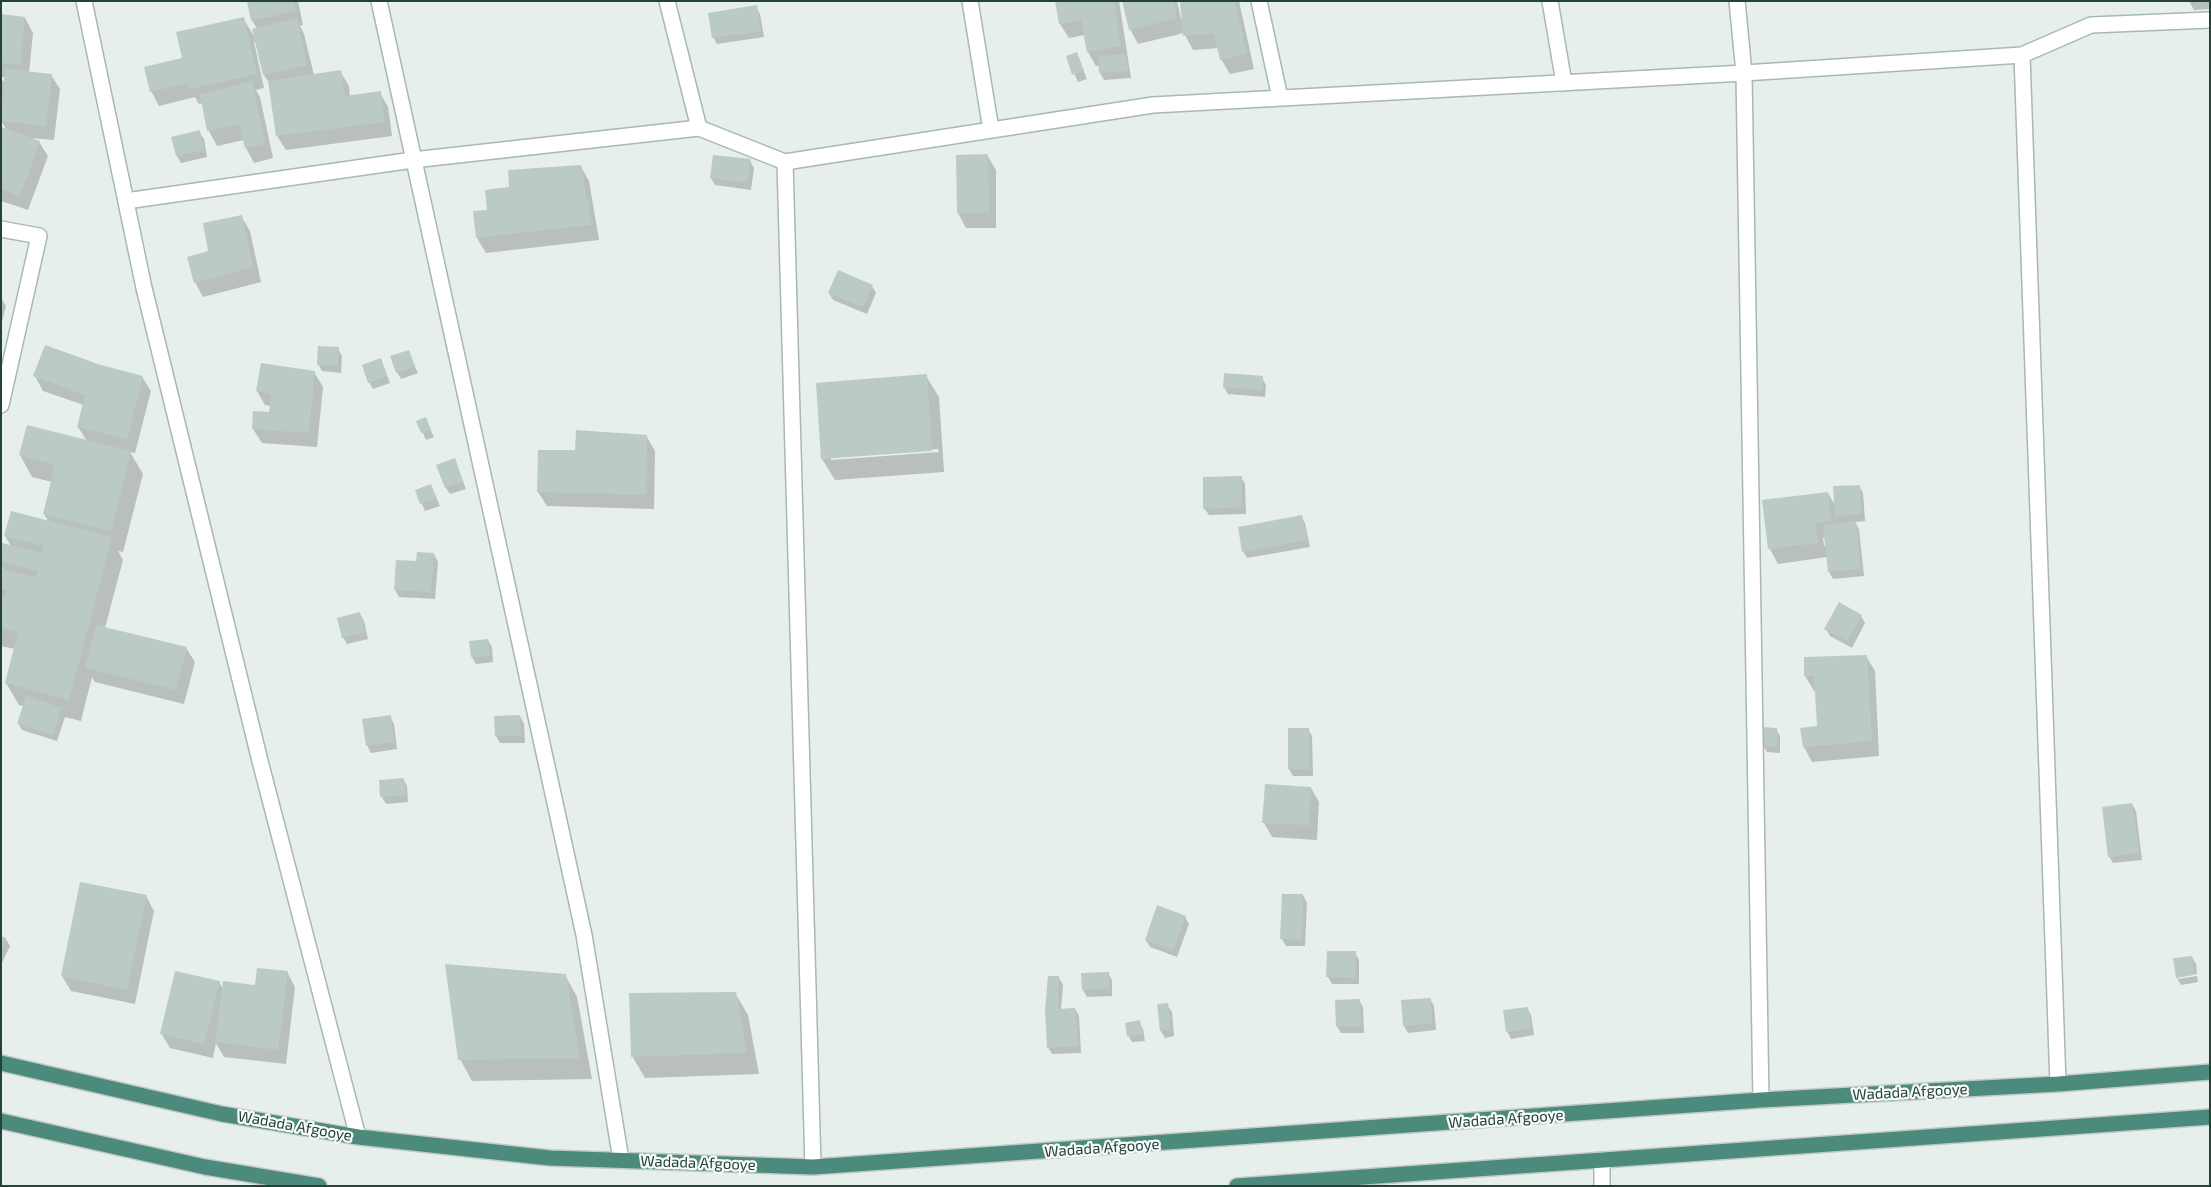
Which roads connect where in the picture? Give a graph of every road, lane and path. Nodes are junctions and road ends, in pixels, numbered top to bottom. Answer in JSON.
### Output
{"nodes":[{"id":1,"x":84,"y":1,"type":"edge"},
{"id":2,"x":379,"y":1,"type":"edge"},
{"id":3,"x":667,"y":1,"type":"edge"},
{"id":4,"x":970,"y":1,"type":"edge"},
{"id":5,"x":1259,"y":1,"type":"edge"},
{"id":6,"x":1550,"y":1,"type":"edge"},
{"id":7,"x":1737,"y":1,"type":"edge"},
{"id":8,"x":2210,"y":20,"type":"edge"},
{"id":9,"x":2022,"y":55,"type":"junction"},
{"id":10,"x":1744,"y":73,"type":"junction"},
{"id":11,"x":1564,"y":83,"type":"junction"},
{"id":12,"x":1280,"y":98,"type":"junction"},
{"id":13,"x":699,"y":128,"type":"junction"},
{"id":14,"x":991,"y":130,"type":"junction"},
{"id":15,"x":412,"y":160,"type":"junction"},
{"id":16,"x":785,"y":162,"type":"junction"},
{"id":17,"x":126,"y":201,"type":"junction"},
{"id":18,"x":1,"y":229,"type":"edge"},
{"id":19,"x":1,"y":405,"type":"edge"},
{"id":20,"x":1,"y":1063,"type":"edge"},
{"id":21,"x":2210,"y":1072,"type":"edge"},
{"id":22,"x":2058,"y":1084,"type":"junction"},
{"id":23,"x":1761,"y":1100,"type":"junction"},
{"id":24,"x":2210,"y":1117,"type":"edge"},
{"id":25,"x":1,"y":1121,"type":"edge"},
{"id":26,"x":358,"y":1137,"type":"junction"},
{"id":27,"x":621,"y":1160,"type":"junction"},
{"id":28,"x":1602,"y":1160,"type":"junction"},
{"id":29,"x":814,"y":1167,"type":"junction"},
{"id":30,"x":1344,"y":1182,"type":"edge"},
{"id":31,"x":319,"y":1186,"type":"edge"},
{"id":32,"x":1237,"y":1186,"type":"edge"},
{"id":33,"x":1602,"y":1186,"type":"edge"}],
"edges":[{"from":1,"to":17,"type":"street"},
{"from":2,"to":15,"type":"street"},
{"from":3,"to":13,"type":"street"},
{"from":4,"to":14,"type":"street"},
{"from":5,"to":12,"type":"street"},
{"from":6,"to":11,"type":"street"},
{"from":7,"to":10,"type":"street"},
{"from":8,"to":9,"type":"street"},
{"from":9,"to":10,"type":"street"},
{"from":9,"to":22,"type":"street"},
{"from":10,"to":11,"type":"street"},
{"from":10,"to":23,"type":"street"},
{"from":11,"to":12,"type":"street"},
{"from":12,"to":14,"type":"street"},
{"from":13,"to":15,"type":"street"},
{"from":13,"to":16,"type":"street"},
{"from":14,"to":16,"type":"street"},
{"from":15,"to":17,"type":"street"},
{"from":15,"to":27,"type":"street"},
{"from":16,"to":29,"type":"street"},
{"from":17,"to":26,"type":"street"},
{"from":18,"to":19,"type":"street"},
{"from":20,"to":26,"type":"highway","name":"Wadada Afgooye"},
{"from":21,"to":22,"type":"highway","name":"Wadada Afgooye"},
{"from":22,"to":23,"type":"highway","name":"Wadada Afgooye"},
{"from":23,"to":29,"type":"highway","name":"Wadada Afgooye"},
{"from":24,"to":28,"type":"highway"},
{"from":25,"to":31,"type":"highway"},
{"from":26,"to":27,"type":"highway","name":"Wadada Afgooye"},
{"from":27,"to":29,"type":"highway","name":"Wadada Afgooye"},
{"from":28,"to":30,"type":"highway"},
{"from":28,"to":33,"type":"street"},
{"from":30,"to":32,"type":"highway"}]}
